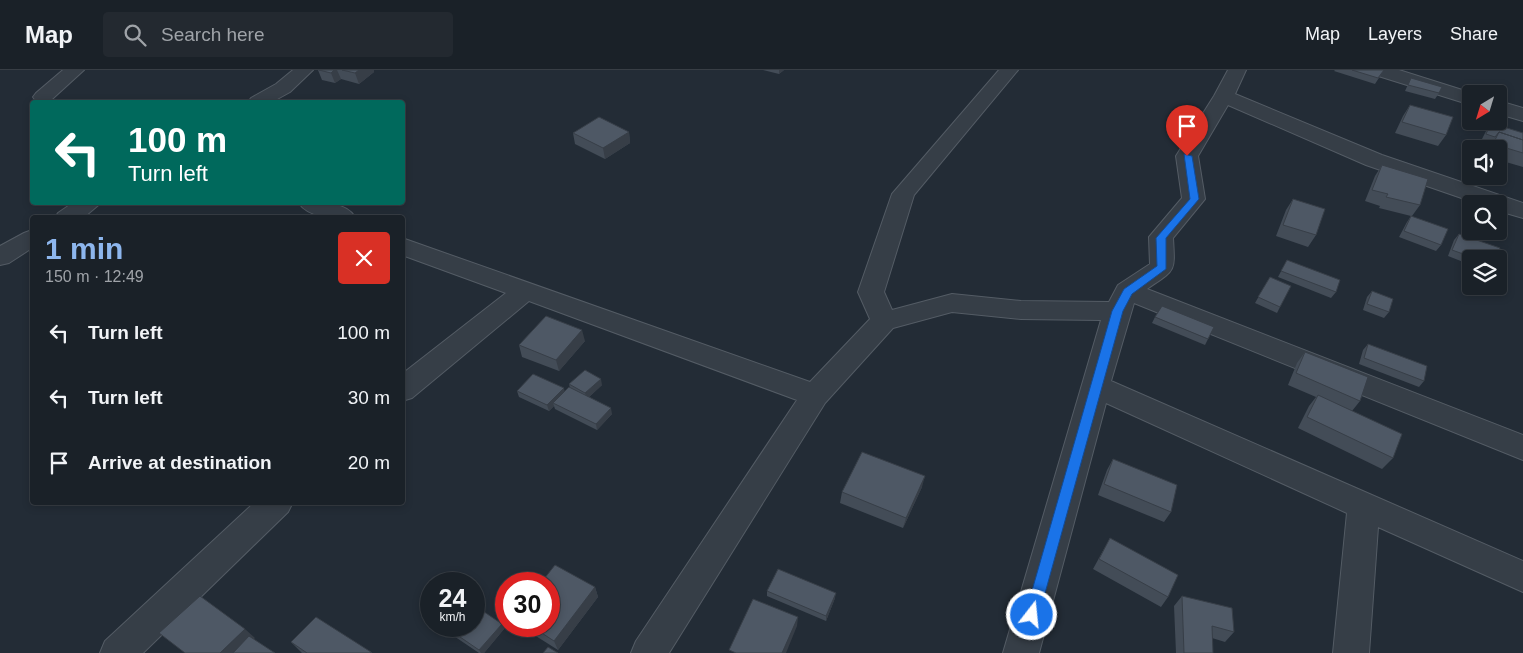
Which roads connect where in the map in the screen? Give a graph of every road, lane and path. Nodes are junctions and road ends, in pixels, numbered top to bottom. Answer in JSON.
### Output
{"nodes":[{"id":1,"x":76,"y":70,"type":"edge"},
{"id":2,"x":304,"y":70,"type":"edge"},
{"id":3,"x":1009,"y":70,"type":"edge"},
{"id":4,"x":1237,"y":70,"type":"edge"},
{"id":5,"x":1380,"y":70,"type":"edge"},
{"id":6,"x":1224,"y":96,"type":"junction"},
{"id":7,"x":1462,"y":96,"type":"edge"},
{"id":8,"x":53,"y":100,"type":"edge"},
{"id":9,"x":262,"y":100,"type":"edge"},
{"id":10,"x":1508,"y":110,"type":"edge"},
{"id":11,"x":1523,"y":115,"type":"edge"},
{"id":12,"x":87,"y":205,"type":"edge"},
{"id":13,"x":316,"y":205,"type":"edge"},
{"id":14,"x":1523,"y":211,"type":"edge"},
{"id":15,"x":71,"y":215,"type":"edge"},
{"id":16,"x":338,"y":215,"type":"edge"},
{"id":17,"x":30,"y":239,"type":"edge"},
{"id":18,"x":405,"y":247,"type":"edge"},
{"id":19,"x":0,"y":257,"type":"edge"},
{"id":20,"x":525,"y":291,"type":"junction"},
{"id":21,"x":1122,"y":301,"type":"junction"},
{"id":22,"x":884,"y":321,"type":"junction"},
{"id":23,"x":1096,"y":386,"type":"junction"},
{"id":24,"x":405,"y":388,"type":"edge"},
{"id":25,"x":814,"y":395,"type":"junction"},
{"id":26,"x":1523,"y":448,"type":"edge"},
{"id":27,"x":275,"y":505,"type":"edge"},
{"id":28,"x":1364,"y":506,"type":"junction"},
{"id":29,"x":1523,"y":577,"type":"edge"},
{"id":30,"x":118,"y":653,"type":"edge"},
{"id":31,"x":649,"y":653,"type":"edge"},
{"id":32,"x":1021,"y":653,"type":"edge"},
{"id":33,"x":1351,"y":653,"type":"edge"}],
"edges":[{"from":1,"to":8,"type":"street"},
{"from":2,"to":9,"type":"street"},
{"from":3,"to":22,"type":"street"},
{"from":4,"to":6,"type":"street"},
{"from":5,"to":7,"type":"street"},
{"from":6,"to":14,"type":"street"},
{"from":6,"to":21,"type":"street"},
{"from":10,"to":11,"type":"street"},
{"from":12,"to":15,"type":"street"},
{"from":13,"to":16,"type":"street"},
{"from":17,"to":19,"type":"street"},
{"from":18,"to":20,"type":"street"},
{"from":20,"to":24,"type":"street"},
{"from":20,"to":25,"type":"street"},
{"from":21,"to":22,"type":"street"},
{"from":21,"to":23,"type":"street"},
{"from":21,"to":26,"type":"street"},
{"from":22,"to":25,"type":"street"},
{"from":23,"to":28,"type":"street"},
{"from":23,"to":32,"type":"street"},
{"from":25,"to":31,"type":"street"},
{"from":27,"to":30,"type":"street"},
{"from":28,"to":29,"type":"street"},
{"from":28,"to":33,"type":"street"}]}
